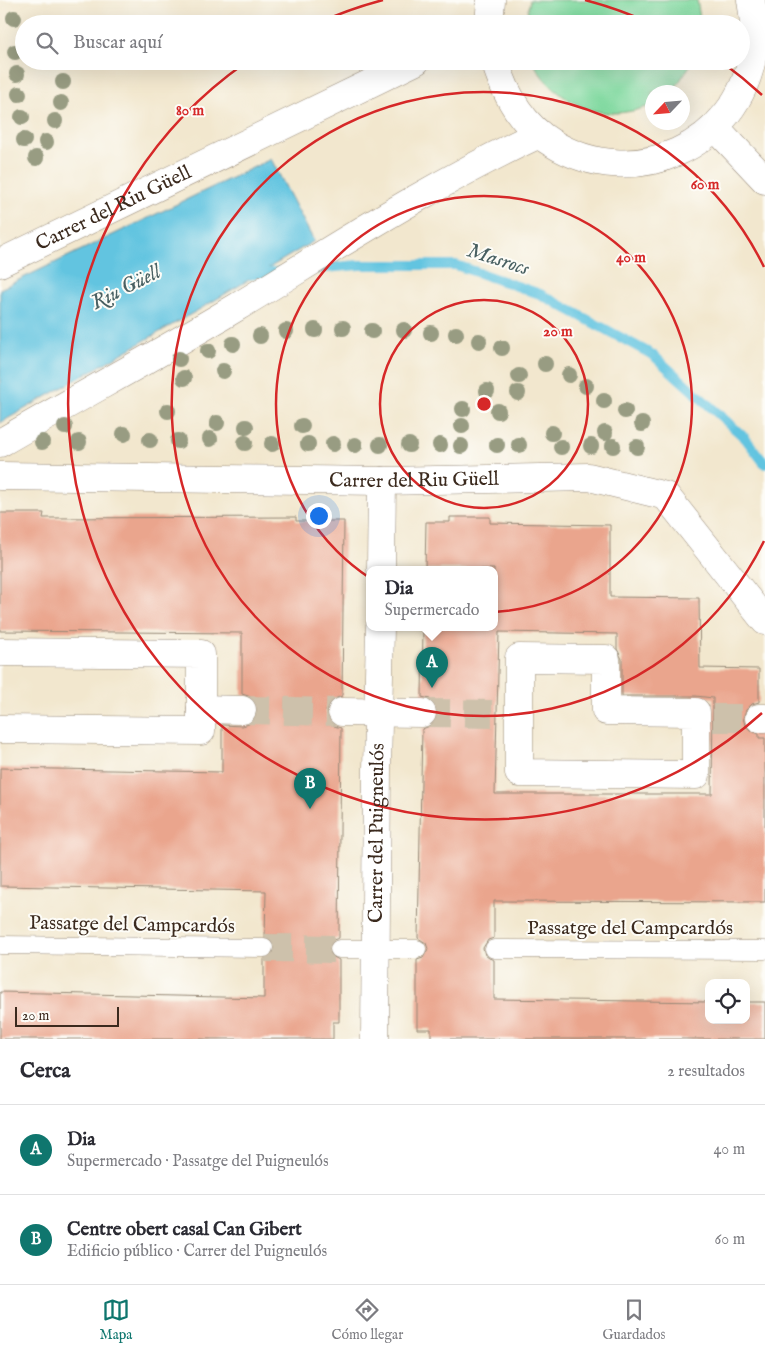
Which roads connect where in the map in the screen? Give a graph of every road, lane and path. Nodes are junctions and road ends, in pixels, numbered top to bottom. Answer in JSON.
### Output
{"nodes":[{"id":1,"x":751,"y":0,"type":"edge"},
{"id":2,"x":750,"y":67,"type":"edge"},
{"id":3,"x":397,"y":70,"type":"edge"},
{"id":4,"x":498,"y":70,"type":"edge"},
{"id":5,"x":749,"y":70,"type":"edge"},
{"id":6,"x":715,"y":127,"type":"junction"},
{"id":7,"x":539,"y":134,"type":"junction"},
{"id":8,"x":765,"y":180,"type":"edge"},
{"id":9,"x":0,"y":263,"type":"edge"},
{"id":10,"x":0,"y":443,"type":"edge"},
{"id":11,"x":0,"y":476,"type":"edge"},
{"id":12,"x":382,"y":480,"type":"junction"},
{"id":13,"x":381,"y":566,"type":"edge"},
{"id":14,"x":765,"y":620,"type":"edge"},
{"id":15,"x":380,"y":631,"type":"edge"},
{"id":16,"x":0,"y":652,"type":"edge"},
{"id":17,"x":201,"y":709,"type":"junction"},
{"id":18,"x":242,"y":710,"type":"tunnel mouth"},
{"id":19,"x":342,"y":712,"type":"tunnel mouth"},
{"id":20,"x":378,"y":713,"type":"junction"},
{"id":21,"x":422,"y":713,"type":"tunnel mouth"},
{"id":22,"x":704,"y":717,"type":"joint"},
{"id":23,"x":0,"y":729,"type":"edge"},
{"id":24,"x":0,"y":945,"type":"edge"},
{"id":25,"x":264,"y":948,"type":"tunnel mouth"},
{"id":26,"x":375,"y":948,"type":"junction"},
{"id":27,"x":339,"y":949,"type":"tunnel mouth"},
{"id":28,"x":417,"y":949,"type":"dead end"},
{"id":29,"x":494,"y":949,"type":"dead end"},
{"id":30,"x":765,"y":950,"type":"edge"},
{"id":31,"x":375,"y":1039,"type":"edge"}],
"edges":[{"from":1,"to":2,"type":"street"},
{"from":3,"to":9,"type":"street","name":"Carrer del Riu Güell"},
{"from":4,"to":7,"type":"street"},
{"from":5,"to":6,"type":"street"},
{"from":6,"to":7,"type":"street"},
{"from":6,"to":8,"type":"street"},
{"from":7,"to":10,"type":"street"},
{"from":11,"to":12,"type":"street","name":"Carrer del Riu Güell"},
{"from":12,"to":13,"type":"street"},
{"from":12,"to":14,"type":"street","name":"Carrer del Riu Güell"},
{"from":15,"to":20,"type":"street","name":"Carrer del Puigneulós"},
{"from":16,"to":17,"type":"street"},
{"from":17,"to":18,"type":"street"},
{"from":17,"to":23,"type":"street"},
{"from":19,"to":20,"type":"street"},
{"from":20,"to":21,"type":"street"},
{"from":20,"to":26,"type":"street","name":"Carrer del Puigneulós"},
{"from":22,"to":22,"type":"street"},
{"from":24,"to":25,"type":"lane","name":"Passatge del Campcardós"},
{"from":26,"to":27,"type":"lane"},
{"from":26,"to":28,"type":"lane"},
{"from":26,"to":31,"type":"street","name":"Carrer del Puigneulós"},
{"from":29,"to":30,"type":"lane","name":"Passatge del Campcardós"}]}
